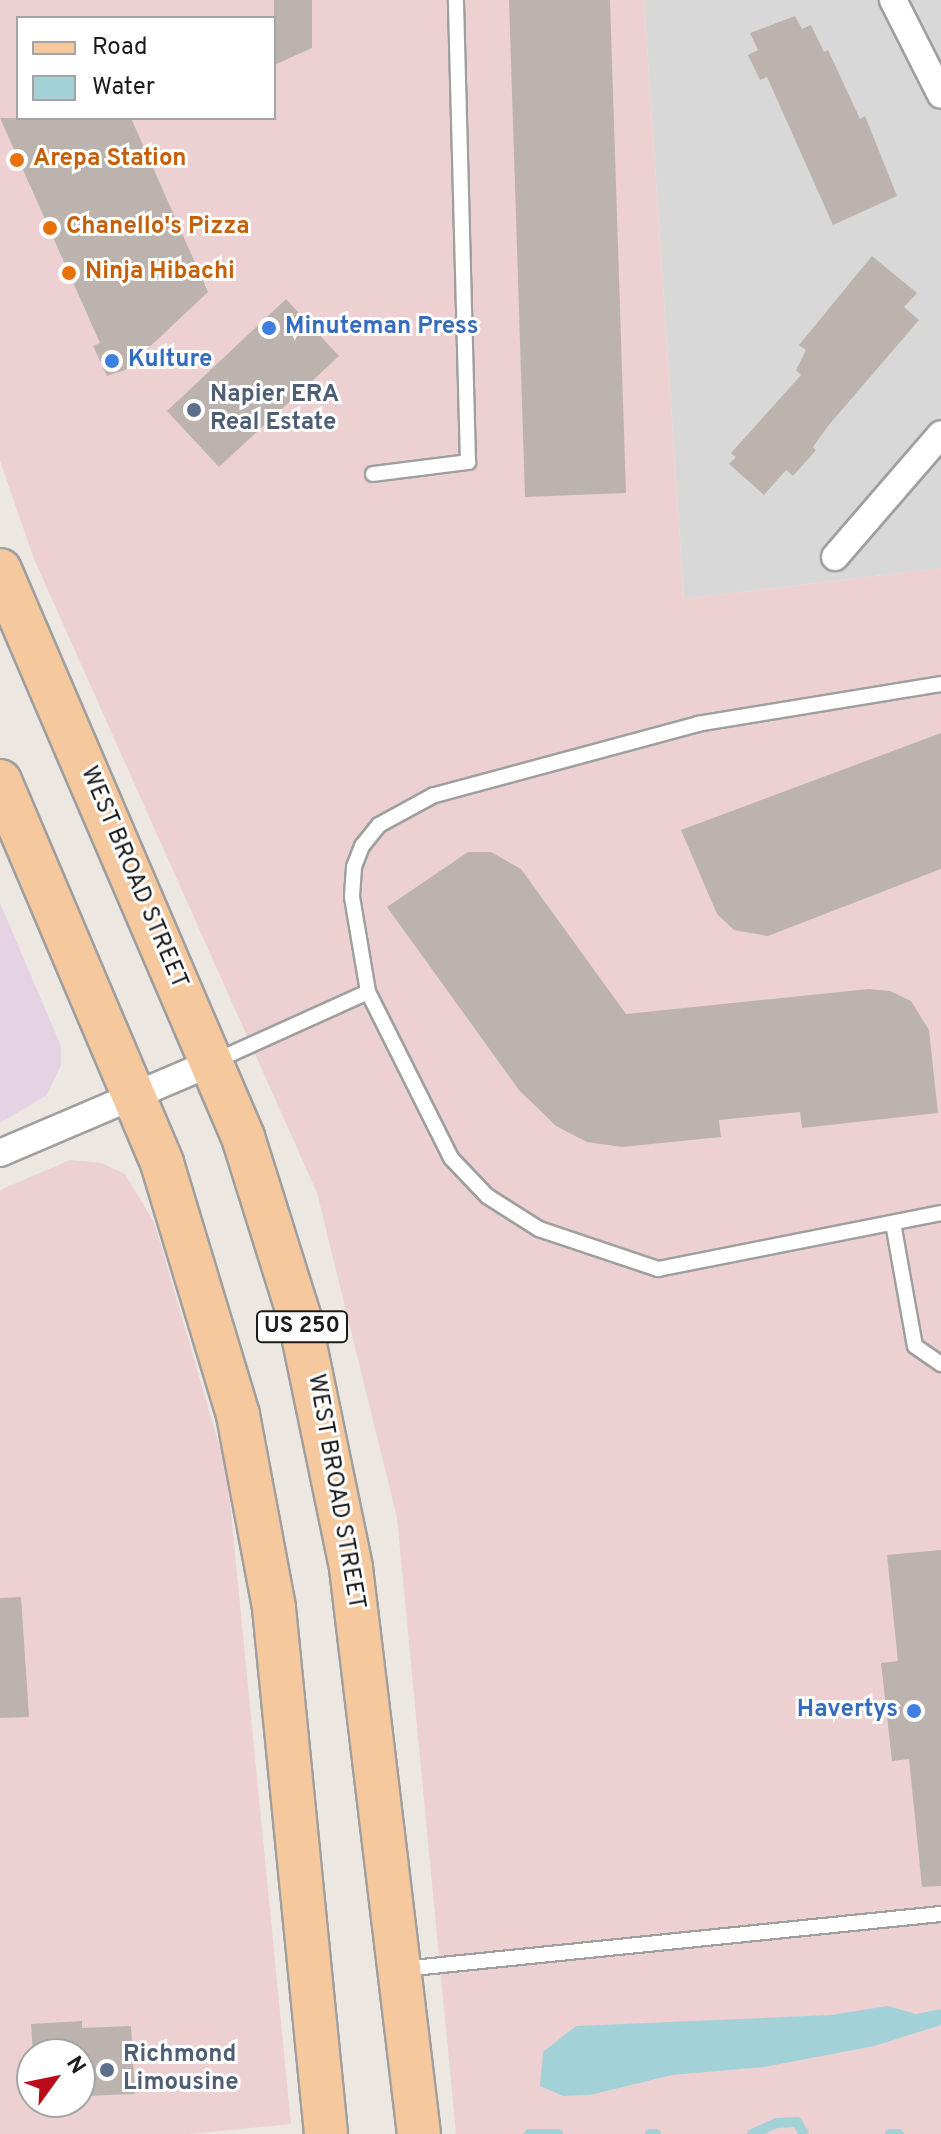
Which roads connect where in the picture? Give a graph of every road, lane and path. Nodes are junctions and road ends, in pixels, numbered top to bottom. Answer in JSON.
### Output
{"nodes":[{"id":1,"x":456,"y":0,"type":"edge"},
{"id":2,"x":893,"y":0,"type":"edge"},
{"id":3,"x":941,"y":95,"type":"edge"},
{"id":4,"x":941,"y":434,"type":"edge"},
{"id":5,"x":373,"y":474,"type":"dead end"},
{"id":6,"x":835,"y":557,"type":"dead end"},
{"id":7,"x":0,"y":570,"type":"edge"},
{"id":8,"x":941,"y":684,"type":"edge"},
{"id":9,"x":0,"y":781,"type":"edge"},
{"id":10,"x":368,"y":992,"type":"junction"},
{"id":11,"x":213,"y":1062,"type":"junction"},
{"id":12,"x":136,"y":1096,"type":"junction"},
{"id":13,"x":0,"y":1153,"type":"edge"},
{"id":14,"x":941,"y":1213,"type":"edge"},
{"id":15,"x":893,"y":1223,"type":"junction"},
{"id":16,"x":941,"y":1364,"type":"edge"},
{"id":17,"x":941,"y":1914,"type":"edge"},
{"id":18,"x":399,"y":1969,"type":"junction"},
{"id":19,"x":326,"y":2134,"type":"edge"},
{"id":20,"x":419,"y":2134,"type":"edge"}],
"edges":[{"from":1,"to":5,"type":"lane"},
{"from":2,"to":3,"type":"street"},
{"from":4,"to":6,"type":"street"},
{"from":7,"to":11,"type":"main road","name":"WEST BROAD STREET","number":"US 250"},
{"from":8,"to":10,"type":"lane"},
{"from":9,"to":12,"type":"main road","number":"US 250"},
{"from":10,"to":11,"type":"lane"},
{"from":10,"to":15,"type":"lane"},
{"from":11,"to":12,"type":"street"},
{"from":11,"to":18,"type":"main road","name":"WEST BROAD STREET","number":"US 250"},
{"from":12,"to":13,"type":"street"},
{"from":12,"to":19,"type":"main road","number":"US 250"},
{"from":14,"to":15,"type":"lane"},
{"from":15,"to":16,"type":"lane"},
{"from":17,"to":18,"type":"lane"},
{"from":18,"to":20,"type":"main road","name":"WEST BROAD STREET","number":"US 250"}]}
